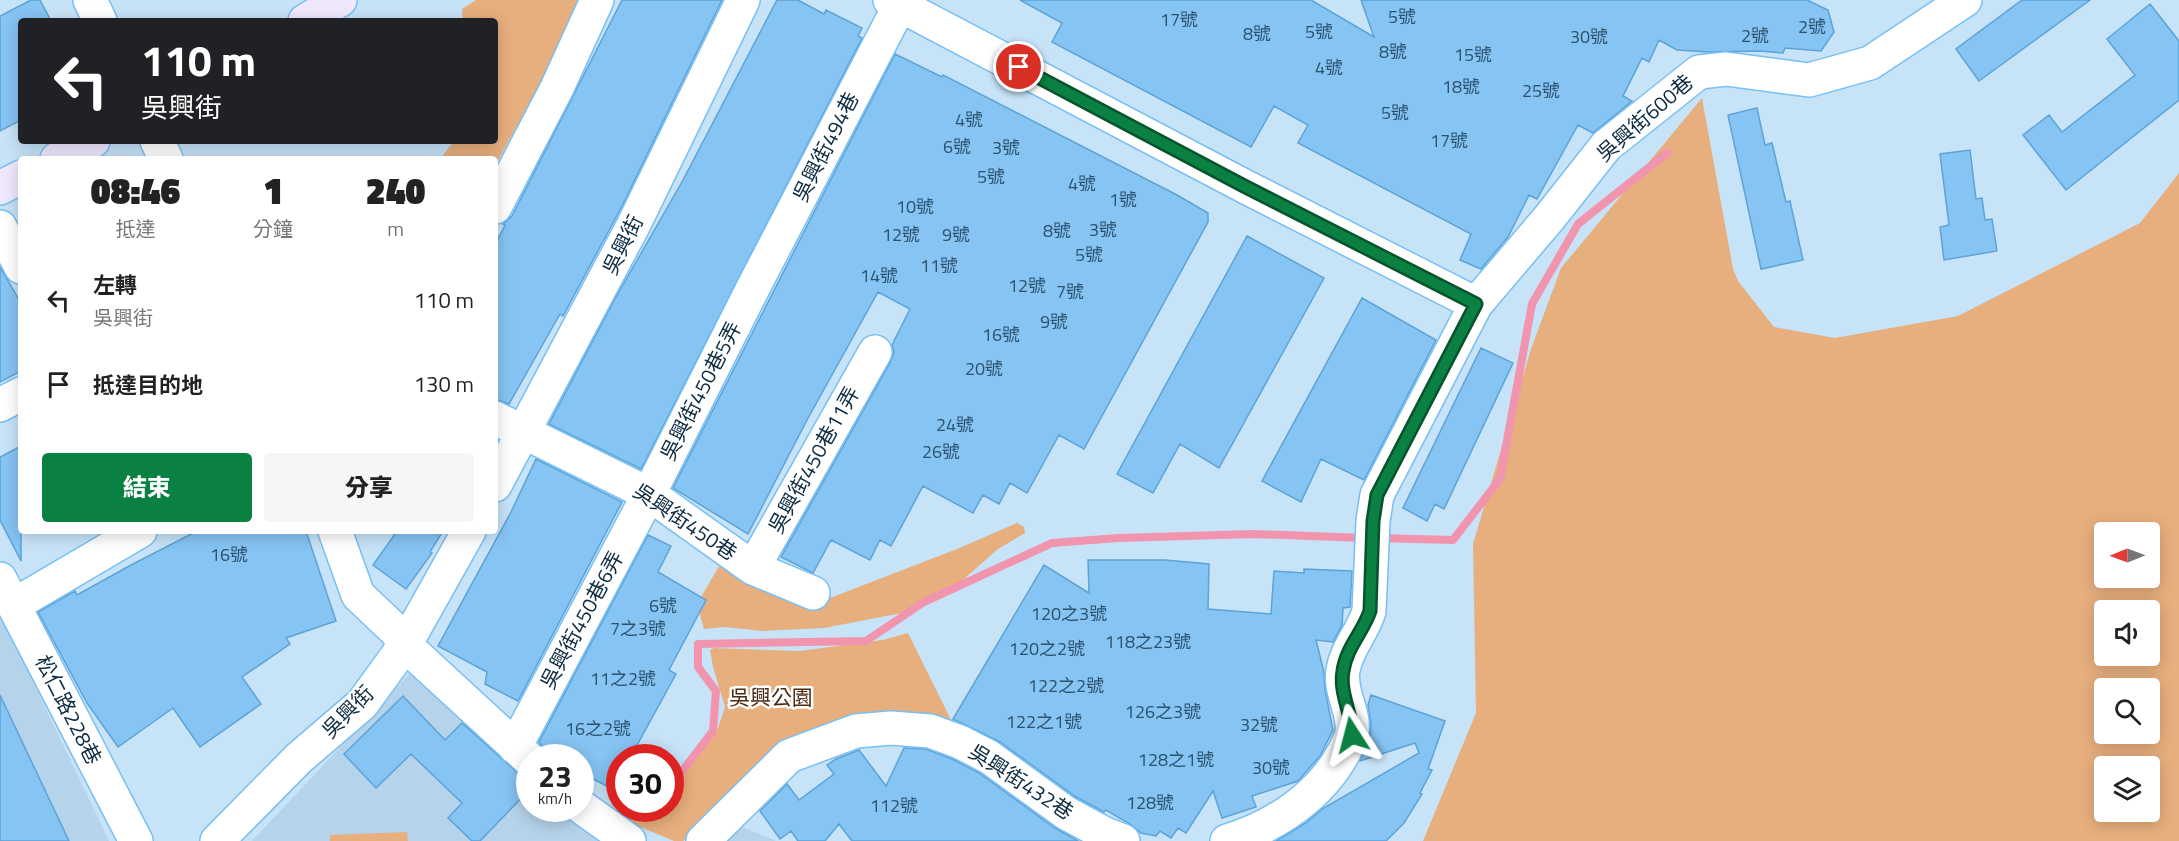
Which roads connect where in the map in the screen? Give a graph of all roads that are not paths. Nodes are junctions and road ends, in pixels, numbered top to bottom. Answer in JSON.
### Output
{"nodes":[{"id":1,"x":90,"y":0,"type":"edge"},
{"id":2,"x":340,"y":0,"type":"edge"},
{"id":3,"x":597,"y":0,"type":"edge"},
{"id":4,"x":743,"y":0,"type":"edge"},
{"id":5,"x":1965,"y":0,"type":"edge"},
{"id":6,"x":895,"y":2,"type":"edge"},
{"id":7,"x":99,"y":18,"type":"edge"},
{"id":8,"x":309,"y":18,"type":"edge"},
{"id":9,"x":87,"y":144,"type":"edge"},
{"id":10,"x":63,"y":156,"type":"edge"},
{"id":11,"x":18,"y":179,"type":"edge"},
{"id":12,"x":0,"y":188,"type":"edge"},
{"id":13,"x":498,"y":199,"type":"edge"},
{"id":14,"x":0,"y":227,"type":"edge"},
{"id":15,"x":18,"y":261,"type":"edge"},
{"id":16,"x":753,"y":288,"type":"joint"},
{"id":17,"x":1476,"y":304,"type":"junction"},
{"id":18,"x":875,"y":352,"type":"dead end"},
{"id":19,"x":18,"y":396,"type":"edge"},
{"id":20,"x":0,"y":405,"type":"edge"},
{"id":21,"x":498,"y":419,"type":"edge"},
{"id":22,"x":525,"y":432,"type":"junction"},
{"id":23,"x":498,"y":480,"type":"edge"},
{"id":24,"x":649,"y":494,"type":"junction"},
{"id":25,"x":133,"y":534,"type":"edge"},
{"id":26,"x":336,"y":534,"type":"edge"},
{"id":27,"x":467,"y":534,"type":"edge"},
{"id":28,"x":753,"y":568,"type":"junction"},
{"id":29,"x":7,"y":592,"type":"edge"},
{"id":30,"x":813,"y":593,"type":"dead end"},
{"id":31,"x":405,"y":645,"type":"junction"},
{"id":32,"x":527,"y":744,"type":"edge"},
{"id":33,"x":516,"y":748,"type":"edge"},
{"id":34,"x":594,"y":816,"type":"edge"},
{"id":35,"x":136,"y":841,"type":"edge"},
{"id":36,"x":217,"y":841,"type":"edge"},
{"id":37,"x":629,"y":841,"type":"edge"},
{"id":38,"x":703,"y":841,"type":"edge"},
{"id":39,"x":1123,"y":841,"type":"edge"},
{"id":40,"x":1227,"y":841,"type":"edge"}],
"edges":[{"from":1,"to":7,"type":"street"},
{"from":2,"to":8,"type":"street"},
{"from":3,"to":13,"type":"street"},
{"from":4,"to":22,"type":"street","name":"吳興街"},
{"from":5,"to":17,"type":"street","name":"吳興街600巷"},
{"from":6,"to":16,"type":"street","name":"吳興街494巷"},
{"from":6,"to":17,"type":"street"},
{"from":9,"to":10,"type":"street"},
{"from":11,"to":12,"type":"street"},
{"from":14,"to":15,"type":"street"},
{"from":16,"to":24,"type":"street","name":"吳興街450巷5弄"},
{"from":17,"to":40,"type":"street","name":"吳興街600巷"},
{"from":18,"to":28,"type":"street","name":"吳興街450巷11弄"},
{"from":19,"to":20,"type":"street"},
{"from":21,"to":22,"type":"street","name":"吳興街450巷"},
{"from":22,"to":23,"type":"street","name":"吳興街"},
{"from":22,"to":24,"type":"street","name":"吳興街450巷"},
{"from":24,"to":28,"type":"street","name":"吳興街450巷"},
{"from":24,"to":32,"type":"street","name":"吳興街450巷6弄"},
{"from":25,"to":29,"type":"street"},
{"from":26,"to":31,"type":"street"},
{"from":27,"to":31,"type":"street","name":"吳興街"},
{"from":28,"to":30,"type":"street","name":"吳興街450巷"},
{"from":29,"to":35,"type":"street","name":"松仁路228巷"},
{"from":31,"to":33,"type":"street"},
{"from":31,"to":36,"type":"street","name":"吳興街"},
{"from":34,"to":37,"type":"street"},
{"from":38,"to":39,"type":"street","name":"吳興街432巷"}]}
